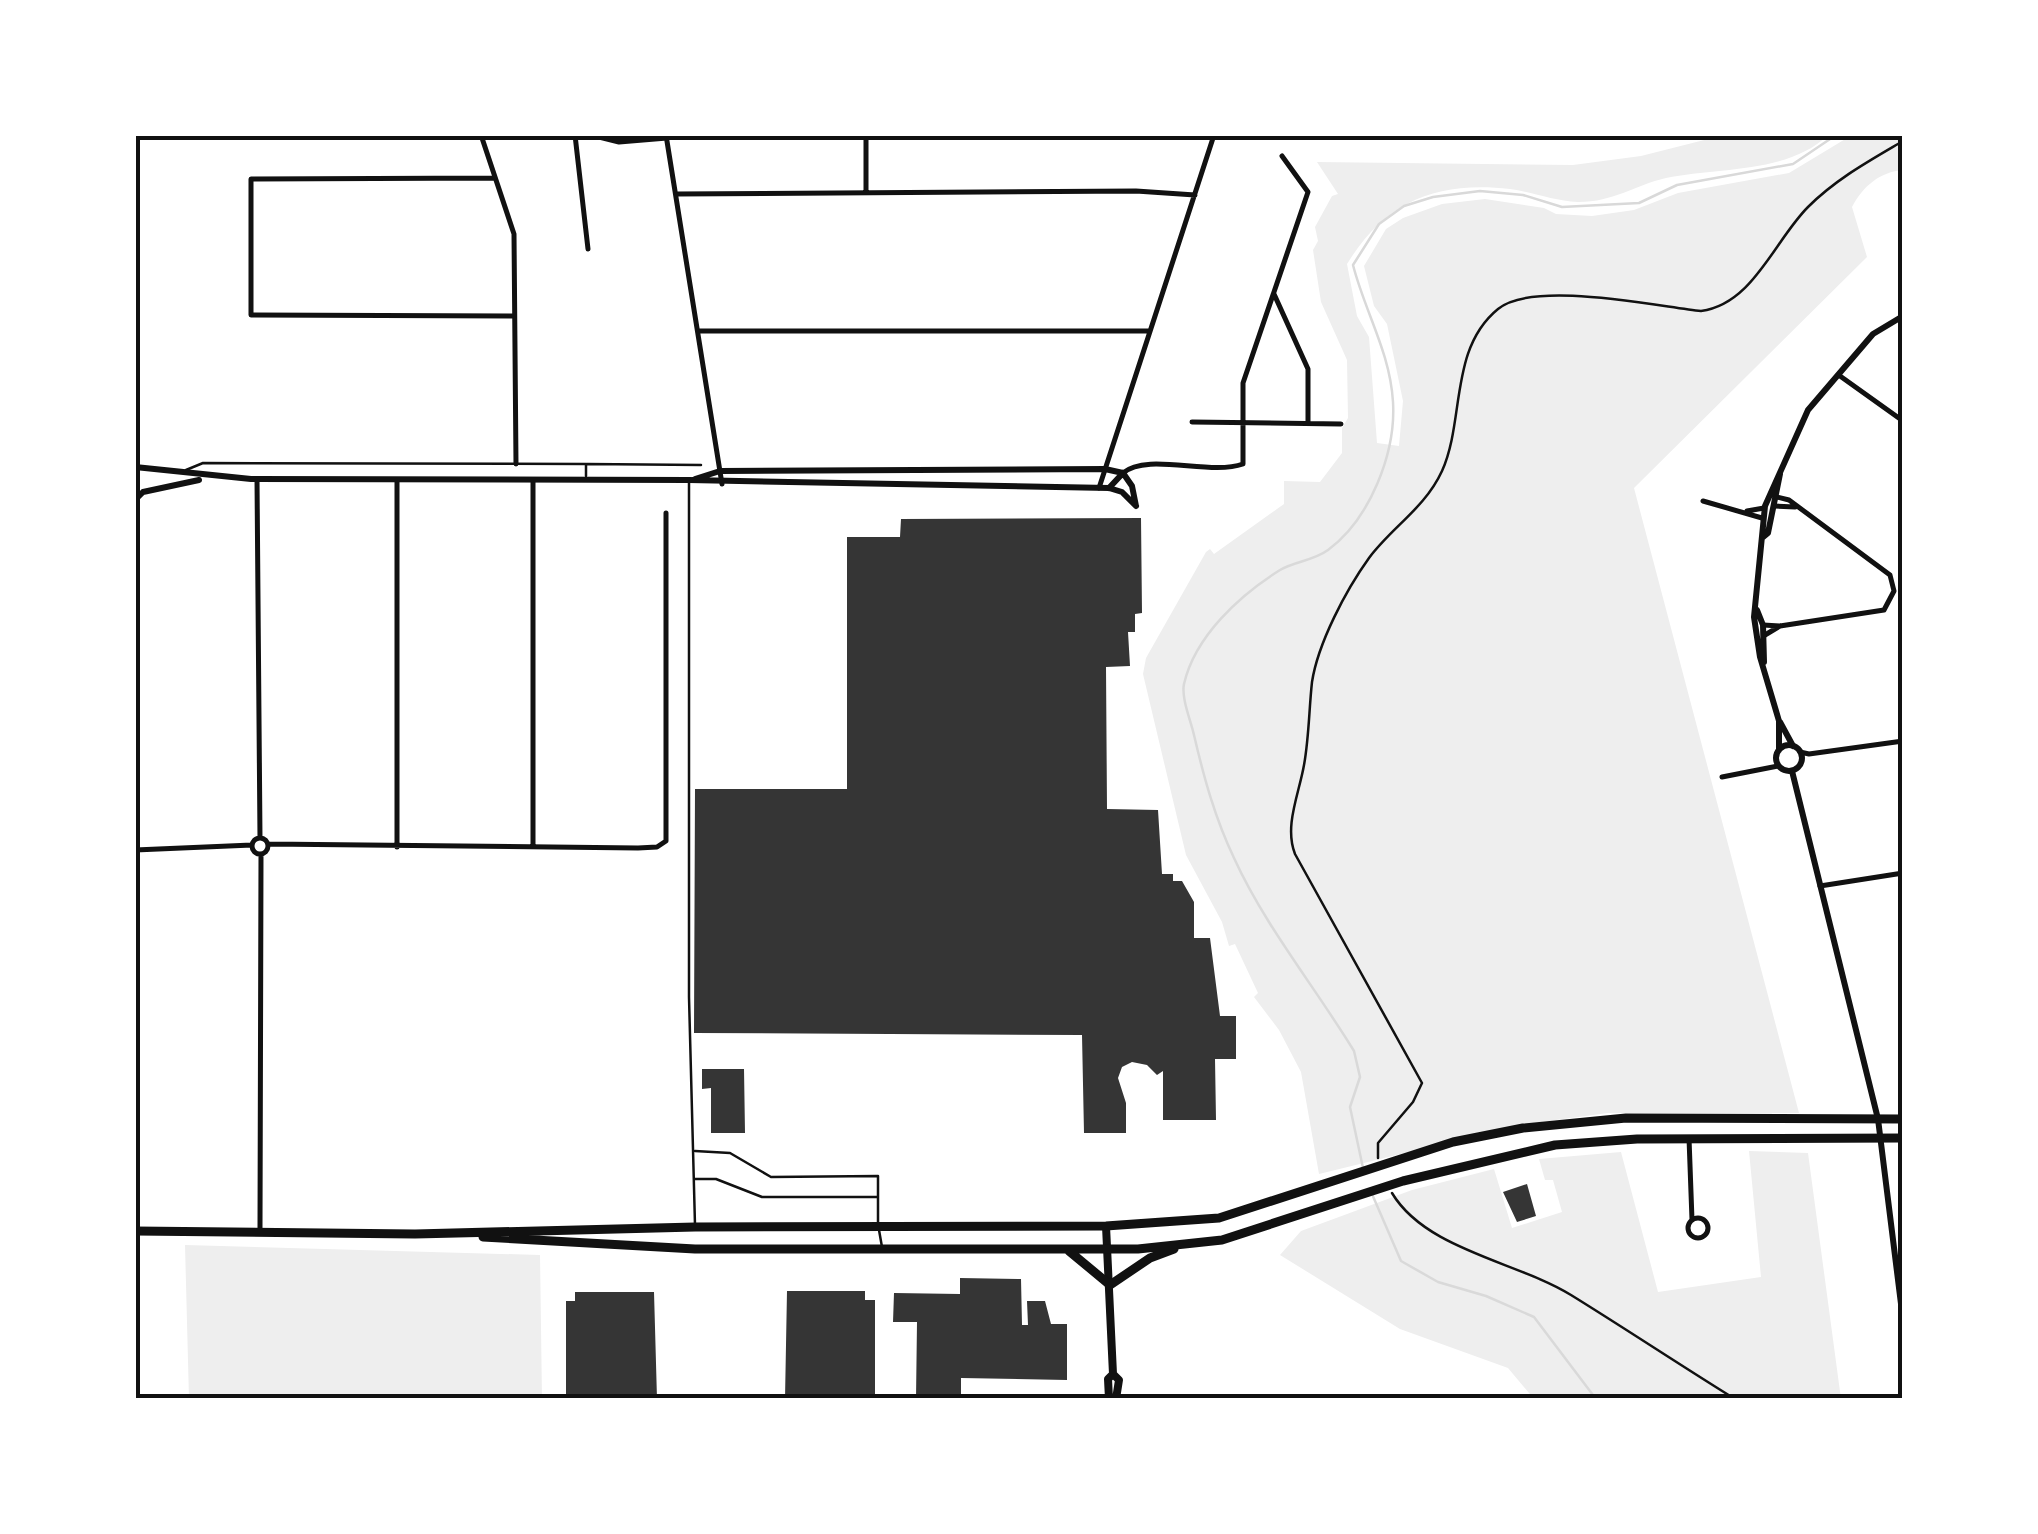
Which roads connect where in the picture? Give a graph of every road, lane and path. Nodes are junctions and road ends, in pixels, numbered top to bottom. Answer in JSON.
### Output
{"nodes":[{"id":1,"x":481,"y":135,"type":"edge"},
{"id":2,"x":576,"y":135,"type":"edge"},
{"id":3,"x":591,"y":135,"type":"edge"},
{"id":4,"x":866,"y":135,"type":"edge"},
{"id":5,"x":1214,"y":135,"type":"edge"},
{"id":6,"x":666,"y":136,"type":"edge"},
{"id":7,"x":1903,"y":141,"type":"edge"},
{"id":8,"x":1282,"y":156,"type":"dead end"},
{"id":9,"x":494,"y":178,"type":"junction"},
{"id":10,"x":866,"y":192,"type":"junction"},
{"id":11,"x":676,"y":194,"type":"junction"},
{"id":12,"x":1195,"y":195,"type":"junction"},
{"id":13,"x":588,"y":249,"type":"dead end"},
{"id":14,"x":1274,"y":294,"type":"junction"},
{"id":15,"x":514,"y":316,"type":"junction"},
{"id":16,"x":1903,"y":316,"type":"edge"},
{"id":17,"x":698,"y":331,"type":"junction"},
{"id":18,"x":1150,"y":331,"type":"junction"},
{"id":19,"x":1840,"y":376,"type":"junction"},
{"id":20,"x":1903,"y":421,"type":"edge"},
{"id":21,"x":1192,"y":422,"type":"dead end"},
{"id":22,"x":1244,"y":423,"type":"junction"},
{"id":23,"x":1308,"y":424,"type":"junction"},
{"id":24,"x":1341,"y":424,"type":"dead end"},
{"id":25,"x":516,"y":464,"type":"junction"},
{"id":26,"x":586,"y":464,"type":"junction"},
{"id":27,"x":701,"y":465,"type":"dead end"},
{"id":28,"x":135,"y":467,"type":"edge"},
{"id":29,"x":1047,"y":468,"type":"junction"},
{"id":30,"x":1105,"y":469,"type":"junction"},
{"id":31,"x":720,"y":471,"type":"junction"},
{"id":32,"x":1123,"y":473,"type":"junction"},
{"id":33,"x":176,"y":474,"type":"junction"},
{"id":34,"x":1780,"y":474,"type":"junction"},
{"id":35,"x":210,"y":478,"type":"junction"},
{"id":36,"x":257,"y":480,"type":"junction"},
{"id":37,"x":396,"y":480,"type":"junction"},
{"id":38,"x":586,"y":480,"type":"junction"},
{"id":39,"x":689,"y":480,"type":"junction"},
{"id":40,"x":533,"y":481,"type":"junction"},
{"id":41,"x":722,"y":484,"type":"junction"},
{"id":42,"x":1057,"y":488,"type":"junction"},
{"id":43,"x":1098,"y":488,"type":"junction"},
{"id":44,"x":1109,"y":488,"type":"junction"},
{"id":45,"x":1776,"y":497,"type":"junction"},
{"id":46,"x":135,"y":500,"type":"edge"},
{"id":47,"x":1703,"y":501,"type":"dead end"},
{"id":48,"x":1794,"y":507,"type":"junction"},
{"id":49,"x":1770,"y":508,"type":"junction"},
{"id":50,"x":1747,"y":511,"type":"junction"},
{"id":51,"x":666,"y":513,"type":"dead end"},
{"id":52,"x":1766,"y":519,"type":"junction"},
{"id":53,"x":1759,"y":625,"type":"junction"},
{"id":54,"x":1780,"y":626,"type":"junction"},
{"id":55,"x":1761,"y":636,"type":"junction"},
{"id":56,"x":1779,"y":722,"type":"junction"},
{"id":57,"x":1903,"y":741,"type":"edge"},
{"id":58,"x":1798,"y":752,"type":"junction"},
{"id":59,"x":1777,"y":758,"type":"junction"},
{"id":60,"x":1792,"y":771,"type":"junction"},
{"id":61,"x":1722,"y":776,"type":"dead end"},
{"id":62,"x":260,"y":838,"type":"junction"},
{"id":63,"x":252,"y":844,"type":"junction"},
{"id":64,"x":268,"y":844,"type":"junction"},
{"id":65,"x":397,"y":846,"type":"junction"},
{"id":66,"x":533,"y":847,"type":"junction"},
{"id":67,"x":135,"y":850,"type":"edge"},
{"id":68,"x":261,"y":854,"type":"junction"},
{"id":69,"x":1903,"y":874,"type":"edge"},
{"id":70,"x":1820,"y":886,"type":"junction"},
{"id":71,"x":1878,"y":1119,"type":"junction"},
{"id":72,"x":1903,"y":1119,"type":"edge"},
{"id":73,"x":1689,"y":1138,"type":"junction"},
{"id":74,"x":1879,"y":1138,"type":"junction"},
{"id":75,"x":1903,"y":1138,"type":"edge"},
{"id":76,"x":693,"y":1152,"type":"junction"},
{"id":77,"x":1382,"y":1168,"type":"dead end"},
{"id":78,"x":694,"y":1179,"type":"junction"},
{"id":79,"x":1388,"y":1182,"type":"dead end"},
{"id":80,"x":1306,"y":1193,"type":"junction"},
{"id":81,"x":878,"y":1197,"type":"junction"},
{"id":82,"x":1313,"y":1213,"type":"junction"},
{"id":83,"x":1692,"y":1220,"type":"junction"},
{"id":84,"x":695,"y":1226,"type":"junction"},
{"id":85,"x":878,"y":1226,"type":"junction"},
{"id":86,"x":1106,"y":1226,"type":"junction"},
{"id":87,"x":135,"y":1231,"type":"edge"},
{"id":88,"x":260,"y":1233,"type":"junction"},
{"id":89,"x":415,"y":1234,"type":"junction"},
{"id":90,"x":1188,"y":1243,"type":"junction"},
{"id":91,"x":695,"y":1249,"type":"junction"},
{"id":92,"x":1070,"y":1250,"type":"junction"},
{"id":93,"x":1108,"y":1250,"type":"junction"},
{"id":94,"x":882,"y":1251,"type":"junction"},
{"id":95,"x":1110,"y":1285,"type":"junction"},
{"id":96,"x":1903,"y":1320,"type":"edge"},
{"id":97,"x":1113,"y":1399,"type":"edge"},
{"id":98,"x":1735,"y":1399,"type":"edge"}],
"edges":[{"from":1,"to":9,"type":"street"},
{"from":2,"to":13,"type":"street"},
{"from":3,"to":6,"type":"street"},
{"from":4,"to":10,"type":"street"},
{"from":5,"to":12,"type":"street"},
{"from":6,"to":11,"type":"street"},
{"from":7,"to":77,"type":"path"},
{"from":8,"to":14,"type":"street"},
{"from":9,"to":15,"type":"street"},
{"from":9,"to":15,"type":"street"},
{"from":10,"to":11,"type":"street"},
{"from":10,"to":12,"type":"street"},
{"from":11,"to":17,"type":"street"},
{"from":12,"to":18,"type":"street"},
{"from":14,"to":22,"type":"street"},
{"from":14,"to":23,"type":"street"},
{"from":15,"to":25,"type":"street"},
{"from":16,"to":19,"type":"street"},
{"from":17,"to":18,"type":"street"},
{"from":17,"to":31,"type":"street"},
{"from":18,"to":30,"type":"street"},
{"from":19,"to":20,"type":"street"},
{"from":19,"to":34,"type":"street"},
{"from":21,"to":22,"type":"street"},
{"from":22,"to":23,"type":"street"},
{"from":22,"to":32,"type":"street"},
{"from":23,"to":24,"type":"street"},
{"from":25,"to":26,"type":"lane"},
{"from":25,"to":33,"type":"lane"},
{"from":26,"to":27,"type":"lane"},
{"from":26,"to":38,"type":"lane"},
{"from":28,"to":33,"type":"street"},
{"from":29,"to":30,"type":"street"},
{"from":29,"to":31,"type":"street"},
{"from":29,"to":42,"type":"street"},
{"from":30,"to":32,"type":"street"},
{"from":30,"to":43,"type":"street"},
{"from":31,"to":39,"type":"street"},
{"from":31,"to":41,"type":"street"},
{"from":32,"to":44,"type":"street"},
{"from":32,"to":44,"type":"street"},
{"from":33,"to":35,"type":"street"},
{"from":34,"to":45,"type":"street"},
{"from":34,"to":49,"type":"street"},
{"from":35,"to":36,"type":"street"},
{"from":35,"to":46,"type":"street"},
{"from":36,"to":37,"type":"street"},
{"from":36,"to":62,"type":"street"},
{"from":37,"to":40,"type":"street"},
{"from":37,"to":65,"type":"street"},
{"from":38,"to":39,"type":"street"},
{"from":38,"to":40,"type":"street"},
{"from":39,"to":41,"type":"street"},
{"from":39,"to":76,"type":"lane"},
{"from":40,"to":66,"type":"street"},
{"from":41,"to":42,"type":"street"},
{"from":42,"to":43,"type":"street"},
{"from":43,"to":44,"type":"street"},
{"from":45,"to":48,"type":"street"},
{"from":45,"to":49,"type":"street"},
{"from":47,"to":50,"type":"street"},
{"from":48,"to":49,"type":"street"},
{"from":48,"to":54,"type":"street"},
{"from":49,"to":50,"type":"street"},
{"from":49,"to":52,"type":"street"},
{"from":50,"to":52,"type":"street"},
{"from":51,"to":66,"type":"street"},
{"from":52,"to":53,"type":"street"},
{"from":53,"to":54,"type":"street"},
{"from":53,"to":55,"type":"street"},
{"from":54,"to":55,"type":"street"},
{"from":55,"to":56,"type":"street"},
{"from":56,"to":58,"type":"street"},
{"from":56,"to":59,"type":"street"},
{"from":57,"to":58,"type":"street"},
{"from":58,"to":59,"type":"street"},
{"from":58,"to":60,"type":"street"},
{"from":59,"to":60,"type":"street"},
{"from":59,"to":61,"type":"street"},
{"from":60,"to":70,"type":"street"},
{"from":62,"to":63,"type":"street"},
{"from":62,"to":64,"type":"street"},
{"from":63,"to":67,"type":"street"},
{"from":63,"to":68,"type":"street"},
{"from":64,"to":65,"type":"street"},
{"from":64,"to":68,"type":"street"},
{"from":65,"to":66,"type":"street"},
{"from":68,"to":88,"type":"street"},
{"from":69,"to":70,"type":"street"},
{"from":70,"to":71,"type":"street"},
{"from":71,"to":72,"type":"main road"},
{"from":71,"to":74,"type":"street"},
{"from":71,"to":80,"type":"main road"},
{"from":73,"to":74,"type":"main road"},
{"from":73,"to":82,"type":"main road"},
{"from":73,"to":83,"type":"street"},
{"from":74,"to":75,"type":"main road"},
{"from":74,"to":96,"type":"street"},
{"from":76,"to":78,"type":"lane"},
{"from":76,"to":81,"type":"lane"},
{"from":78,"to":81,"type":"lane"},
{"from":78,"to":84,"type":"lane"},
{"from":79,"to":98,"type":"path"},
{"from":80,"to":82,"type":"main road"},
{"from":80,"to":86,"type":"main road"},
{"from":81,"to":85,"type":"lane"},
{"from":82,"to":90,"type":"main road"},
{"from":83,"to":83,"type":"street"},
{"from":84,"to":85,"type":"main road"},
{"from":84,"to":89,"type":"main road"},
{"from":84,"to":91,"type":"main road"},
{"from":85,"to":86,"type":"main road"},
{"from":85,"to":94,"type":"lane"},
{"from":86,"to":93,"type":"main road"},
{"from":87,"to":88,"type":"main road"},
{"from":88,"to":89,"type":"main road"},
{"from":89,"to":91,"type":"main road"},
{"from":90,"to":93,"type":"main road"},
{"from":90,"to":95,"type":"main road"},
{"from":91,"to":94,"type":"main road"},
{"from":92,"to":93,"type":"main road"},
{"from":92,"to":94,"type":"main road"},
{"from":92,"to":95,"type":"main road"},
{"from":93,"to":95,"type":"main road"},
{"from":95,"to":97,"type":"main road"}]}
